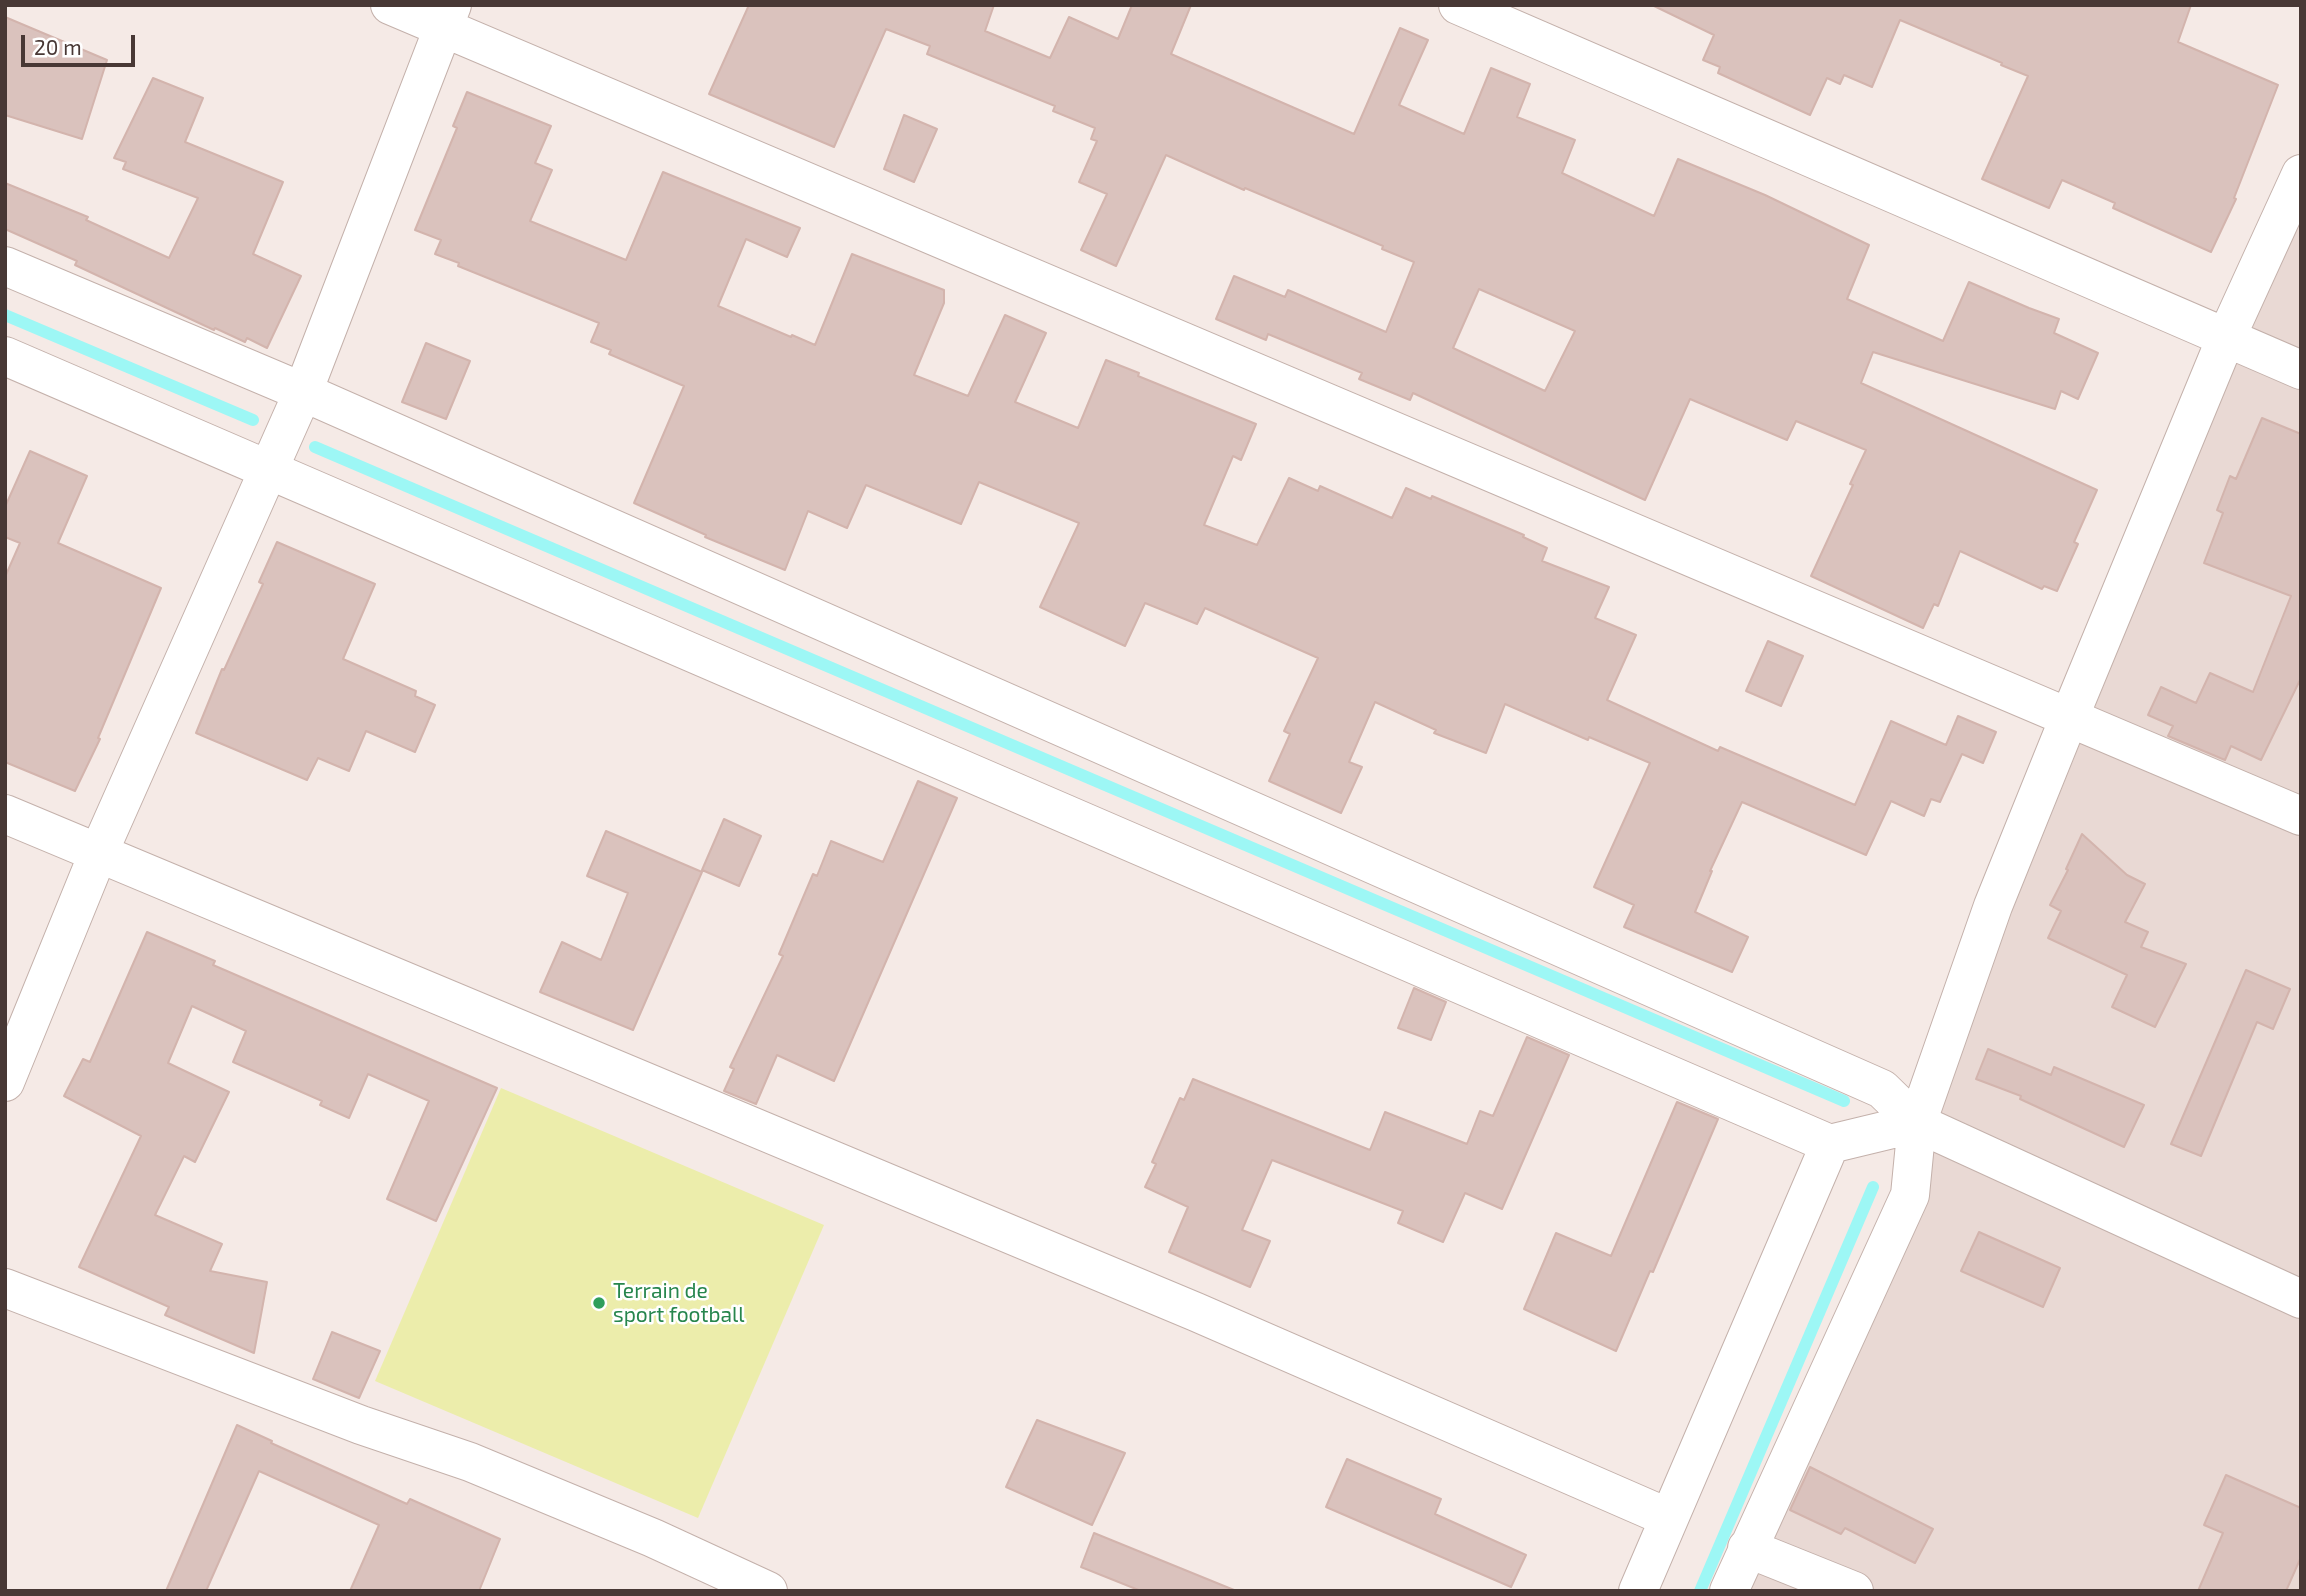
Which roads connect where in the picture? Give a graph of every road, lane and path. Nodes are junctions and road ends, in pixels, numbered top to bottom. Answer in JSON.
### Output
{"nodes":[{"id":1,"x":390,"y":5,"type":"edge"},
{"id":2,"x":1458,"y":5,"type":"edge"},
{"id":3,"x":447,"y":17,"type":"edge"},
{"id":4,"x":2301,"y":174,"type":"edge"},
{"id":5,"x":5,"y":266,"type":"edge"},
{"id":6,"x":2226,"y":338,"type":"junction"},
{"id":7,"x":5,"y":356,"type":"edge"},
{"id":8,"x":2301,"y":370,"type":"edge"},
{"id":9,"x":298,"y":403,"type":"junction"},
{"id":10,"x":273,"y":460,"type":"junction"},
{"id":11,"x":2068,"y":718,"type":"junction"},
{"id":12,"x":5,"y":814,"type":"edge"},
{"id":13,"x":2301,"y":816,"type":"edge"},
{"id":14,"x":98,"y":854,"type":"junction"},
{"id":15,"x":5,"y":1082,"type":"edge"},
{"id":16,"x":1917,"y":1123,"type":"junction"},
{"id":17,"x":1830,"y":1144,"type":"junction"},
{"id":18,"x":5,"y":1288,"type":"edge"},
{"id":19,"x":2301,"y":1299,"type":"edge"},
{"id":20,"x":1669,"y":1518,"type":"junction"},
{"id":21,"x":1747,"y":1548,"type":"junction"},
{"id":22,"x":768,"y":1591,"type":"edge"},
{"id":23,"x":1638,"y":1591,"type":"edge"},
{"id":24,"x":1729,"y":1591,"type":"edge"},
{"id":25,"x":1854,"y":1591,"type":"edge"}],
"edges":[{"from":1,"to":3,"type":"street"},
{"from":2,"to":6,"type":"street"},
{"from":3,"to":9,"type":"street"},
{"from":3,"to":11,"type":"street"},
{"from":4,"to":6,"type":"street"},
{"from":5,"to":9,"type":"street"},
{"from":6,"to":8,"type":"street"},
{"from":6,"to":11,"type":"street"},
{"from":7,"to":10,"type":"street"},
{"from":9,"to":10,"type":"street"},
{"from":9,"to":16,"type":"street"},
{"from":10,"to":14,"type":"street"},
{"from":10,"to":17,"type":"street"},
{"from":11,"to":13,"type":"street"},
{"from":11,"to":16,"type":"street"},
{"from":12,"to":14,"type":"street"},
{"from":14,"to":15,"type":"street"},
{"from":14,"to":20,"type":"street"},
{"from":16,"to":17,"type":"street"},
{"from":16,"to":19,"type":"street"},
{"from":16,"to":21,"type":"street"},
{"from":17,"to":20,"type":"street"},
{"from":18,"to":22,"type":"street"},
{"from":20,"to":23,"type":"street"},
{"from":21,"to":24,"type":"street"},
{"from":21,"to":25,"type":"street"}]}
